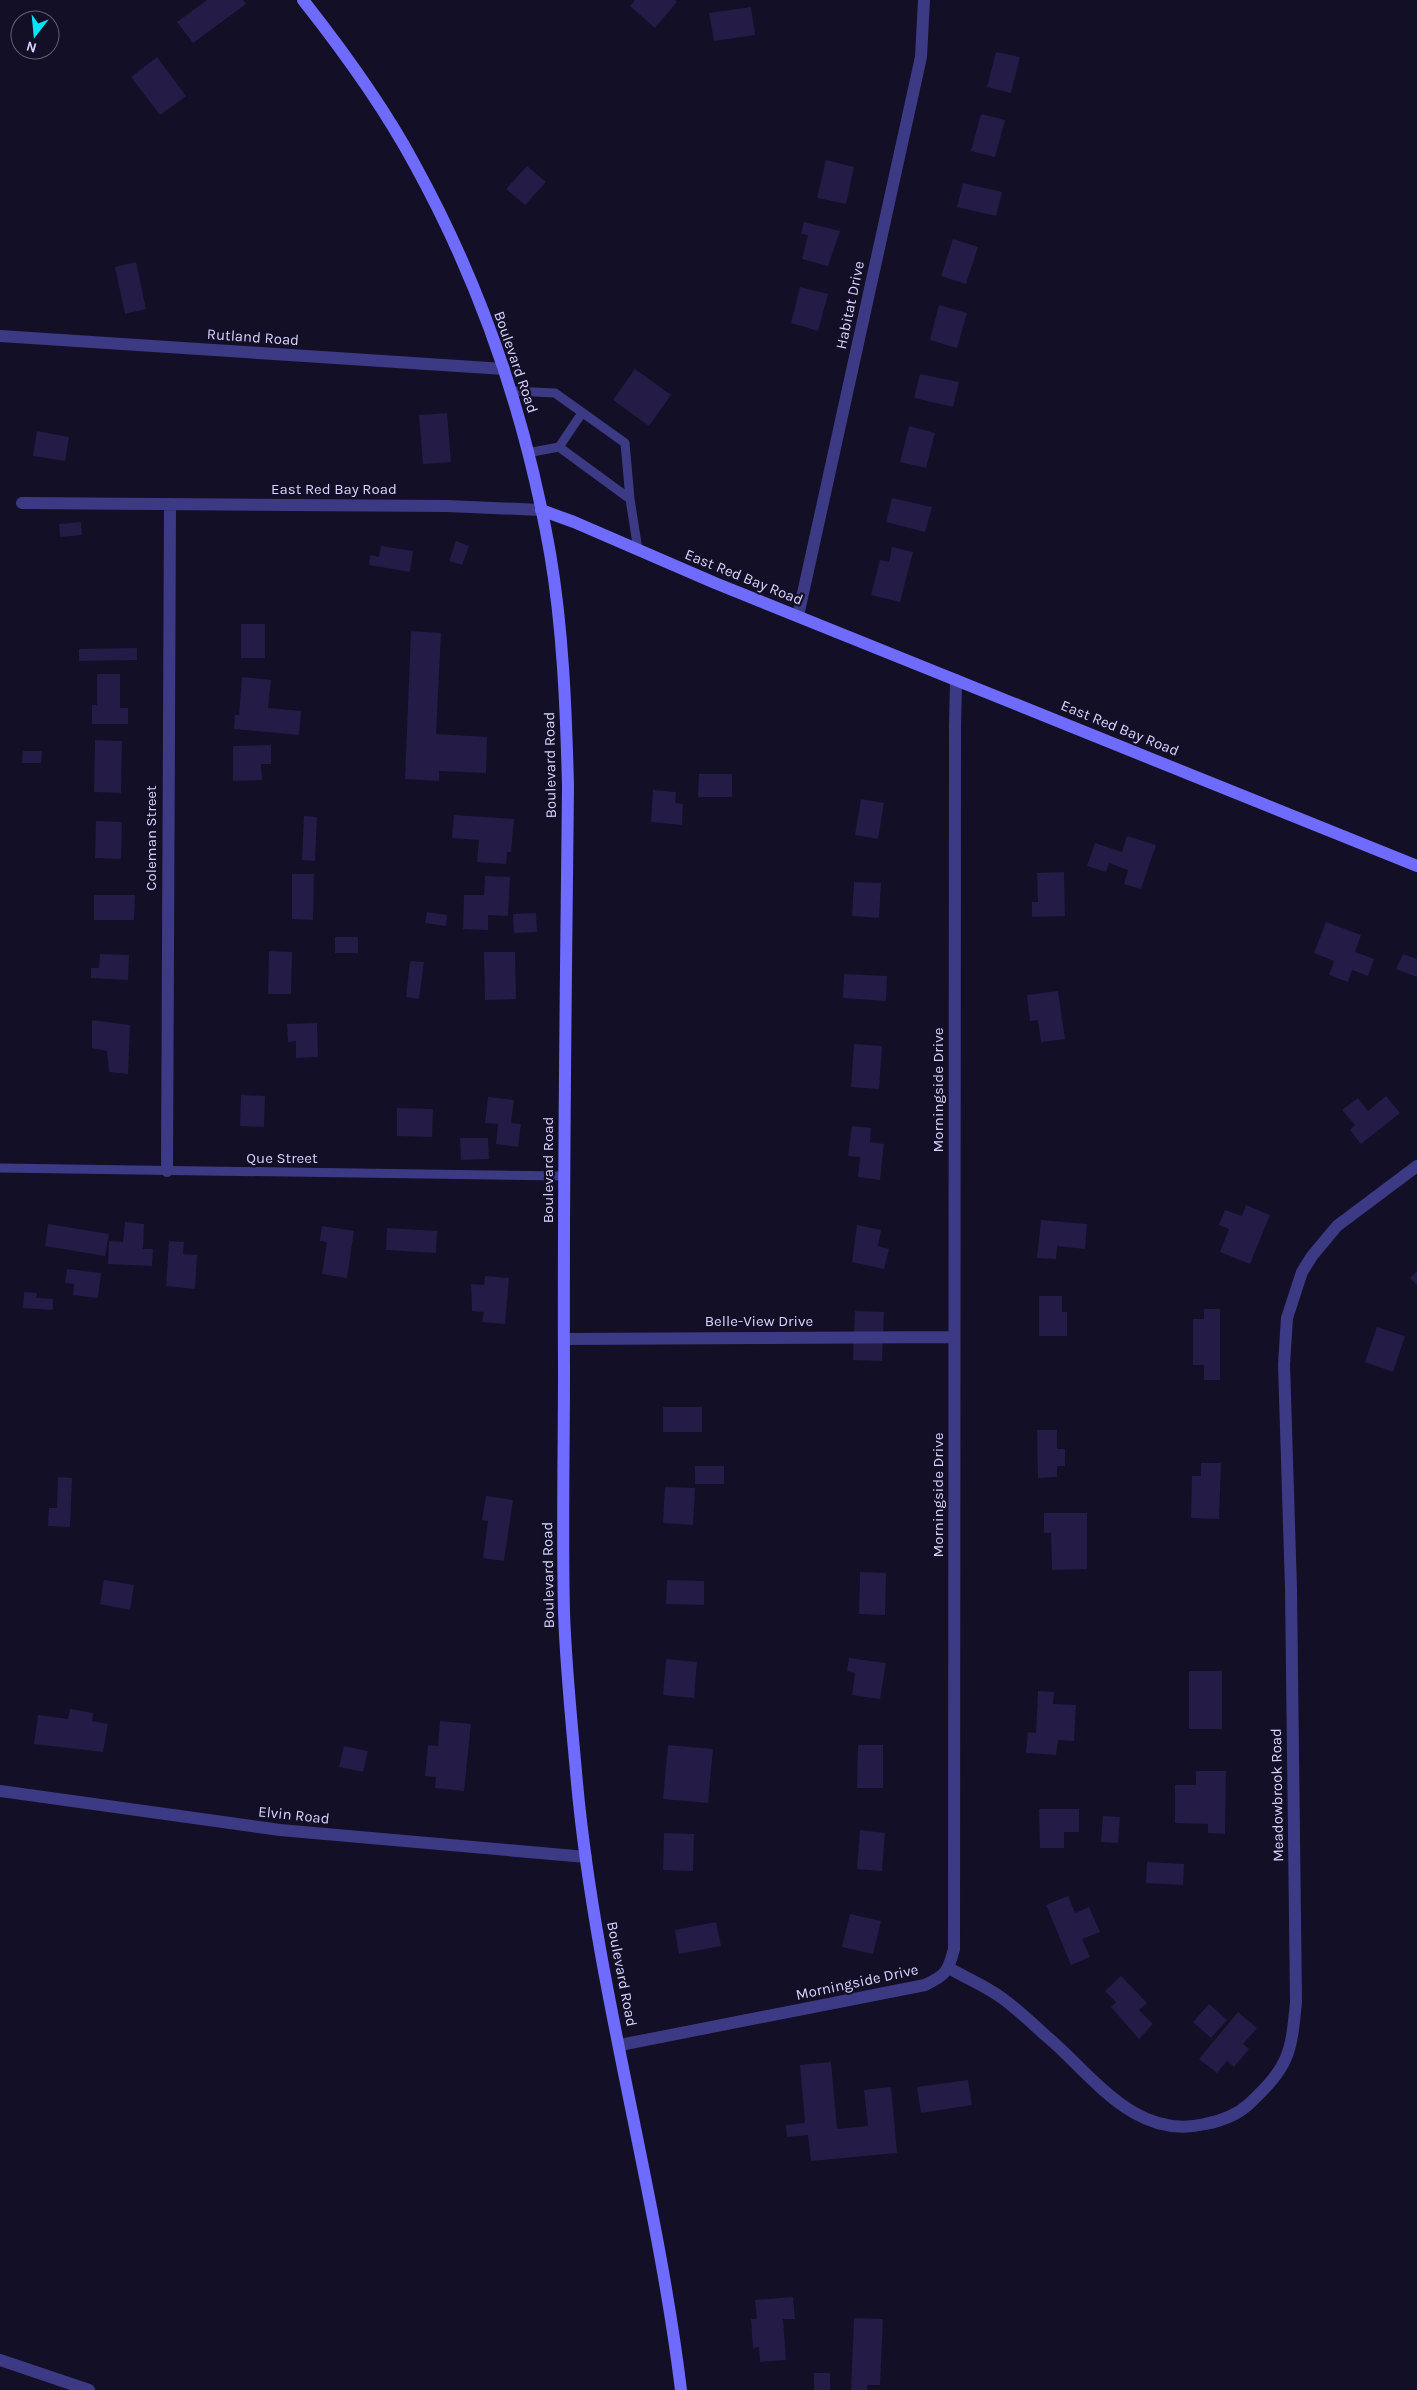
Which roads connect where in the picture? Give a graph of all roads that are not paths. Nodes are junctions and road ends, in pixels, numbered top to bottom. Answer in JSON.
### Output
{"nodes":[{"id":1,"x":303,"y":0,"type":"edge"},
{"id":2,"x":924,"y":0,"type":"edge"},
{"id":3,"x":0,"y":336,"type":"edge"},
{"id":4,"x":504,"y":370,"type":"junction"},
{"id":5,"x":510,"y":391,"type":"junction"},
{"id":6,"x":582,"y":413,"type":"junction"},
{"id":7,"x":559,"y":447,"type":"junction"},
{"id":8,"x":527,"y":453,"type":"junction"},
{"id":9,"x":630,"y":499,"type":"junction"},
{"id":10,"x":22,"y":503,"type":"dead end"},
{"id":11,"x":170,"y":504,"type":"junction"},
{"id":12,"x":541,"y":510,"type":"junction"},
{"id":13,"x":638,"y":550,"type":"junction"},
{"id":14,"x":798,"y":616,"type":"junction"},
{"id":15,"x":956,"y":680,"type":"junction"},
{"id":16,"x":1417,"y":866,"type":"edge"},
{"id":17,"x":1417,"y":1166,"type":"edge"},
{"id":18,"x":0,"y":1168,"type":"edge"},
{"id":19,"x":167,"y":1171,"type":"junction"},
{"id":20,"x":564,"y":1176,"type":"junction"},
{"id":21,"x":954,"y":1337,"type":"junction"},
{"id":22,"x":564,"y":1338,"type":"junction"},
{"id":23,"x":0,"y":1791,"type":"edge"},
{"id":24,"x":586,"y":1857,"type":"junction"},
{"id":25,"x":949,"y":1968,"type":"junction"},
{"id":26,"x":620,"y":2045,"type":"junction"},
{"id":27,"x":0,"y":2360,"type":"edge"},
{"id":28,"x":89,"y":2390,"type":"edge"},
{"id":29,"x":681,"y":2390,"type":"edge"}],
"edges":[{"from":1,"to":4,"type":"street","name":"Boulevard Road"},
{"from":2,"to":14,"type":"street","name":"Habitat Drive"},
{"from":3,"to":4,"type":"street","name":"Rutland Road"},
{"from":4,"to":5,"type":"street","name":"Boulevard Road"},
{"from":5,"to":6,"type":"lane"},
{"from":5,"to":8,"type":"street","name":"Boulevard Road"},
{"from":6,"to":7,"type":"lane"},
{"from":6,"to":9,"type":"lane"},
{"from":7,"to":8,"type":"lane"},
{"from":7,"to":9,"type":"lane"},
{"from":8,"to":12,"type":"street","name":"Boulevard Road"},
{"from":9,"to":13,"type":"lane"},
{"from":10,"to":11,"type":"street","name":"East Red Bay Road"},
{"from":11,"to":12,"type":"street","name":"East Red Bay Road"},
{"from":11,"to":19,"type":"street","name":"Coleman Street"},
{"from":12,"to":13,"type":"street","name":"East Red Bay Road"},
{"from":12,"to":20,"type":"street","name":"Boulevard Road"},
{"from":13,"to":14,"type":"street","name":"East Red Bay Road"},
{"from":14,"to":15,"type":"street","name":"East Red Bay Road"},
{"from":15,"to":16,"type":"street","name":"East Red Bay Road"},
{"from":15,"to":21,"type":"street","name":"Morningside Drive"},
{"from":17,"to":25,"type":"street","name":"Meadowbrook Road"},
{"from":18,"to":19,"type":"lane","name":"Que Street"},
{"from":19,"to":20,"type":"lane","name":"Que Street"},
{"from":20,"to":22,"type":"street","name":"Boulevard Road"},
{"from":21,"to":22,"type":"street","name":"Belle-View Drive"},
{"from":21,"to":25,"type":"street","name":"Morningside Drive"},
{"from":22,"to":24,"type":"street","name":"Boulevard Road"},
{"from":23,"to":24,"type":"street","name":"Elvin Road"},
{"from":24,"to":26,"type":"street","name":"Boulevard Road"},
{"from":25,"to":26,"type":"street","name":"Morningside Drive"},
{"from":26,"to":29,"type":"street","name":"Boulevard Road"},
{"from":27,"to":28,"type":"street"}]}
